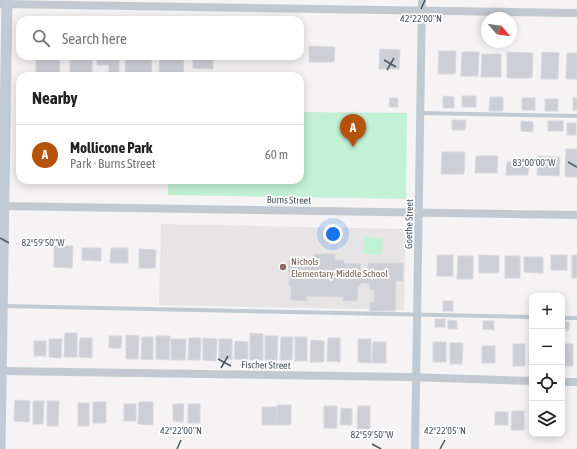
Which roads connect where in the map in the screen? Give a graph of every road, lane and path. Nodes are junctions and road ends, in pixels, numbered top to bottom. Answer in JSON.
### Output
{"nodes":[{"id":1,"x":422,"y":0,"type":"edge"},
{"id":2,"x":5,"y":3,"type":"edge"},
{"id":3,"x":422,"y":11,"type":"junction"},
{"id":4,"x":577,"y":13,"type":"edge"},
{"id":5,"x":420,"y":113,"type":"junction"},
{"id":6,"x":577,"y":116,"type":"edge"},
{"id":7,"x":2,"y":206,"type":"edge"},
{"id":8,"x":419,"y":212,"type":"junction"},
{"id":9,"x":577,"y":215,"type":"edge"},
{"id":10,"x":1,"y":306,"type":"edge"},
{"id":11,"x":417,"y":315,"type":"junction"},
{"id":12,"x":529,"y":317,"type":"edge"},
{"id":13,"x":565,"y":318,"type":"edge"},
{"id":14,"x":577,"y":318,"type":"edge"},
{"id":15,"x":1,"y":371,"type":"edge"},
{"id":16,"x":416,"y":377,"type":"junction"},
{"id":17,"x":529,"y":381,"type":"edge"},
{"id":18,"x":565,"y":382,"type":"edge"},
{"id":19,"x":577,"y":382,"type":"edge"},
{"id":20,"x":0,"y":449,"type":"edge"},
{"id":21,"x":415,"y":449,"type":"edge"}],
"edges":[{"from":1,"to":3,"type":"street","name":"Goethe Street"},
{"from":2,"to":3,"type":"street"},
{"from":2,"to":7,"type":"street"},
{"from":3,"to":4,"type":"street"},
{"from":3,"to":5,"type":"street","name":"Goethe Street"},
{"from":5,"to":6,"type":"lane"},
{"from":5,"to":8,"type":"street","name":"Goethe Street"},
{"from":7,"to":8,"type":"street","name":"Burns Street"},
{"from":7,"to":10,"type":"street"},
{"from":8,"to":9,"type":"street","name":"Burns Street"},
{"from":8,"to":11,"type":"street","name":"Goethe Street"},
{"from":10,"to":11,"type":"lane"},
{"from":10,"to":15,"type":"street"},
{"from":11,"to":12,"type":"lane"},
{"from":11,"to":16,"type":"street","name":"Goethe Street"},
{"from":13,"to":14,"type":"lane"},
{"from":15,"to":16,"type":"street","name":"Fischer Street"},
{"from":15,"to":20,"type":"street"},
{"from":16,"to":17,"type":"street","name":"Fischer Street"},
{"from":16,"to":21,"type":"street","name":"Goethe Street"},
{"from":18,"to":19,"type":"street"}]}
